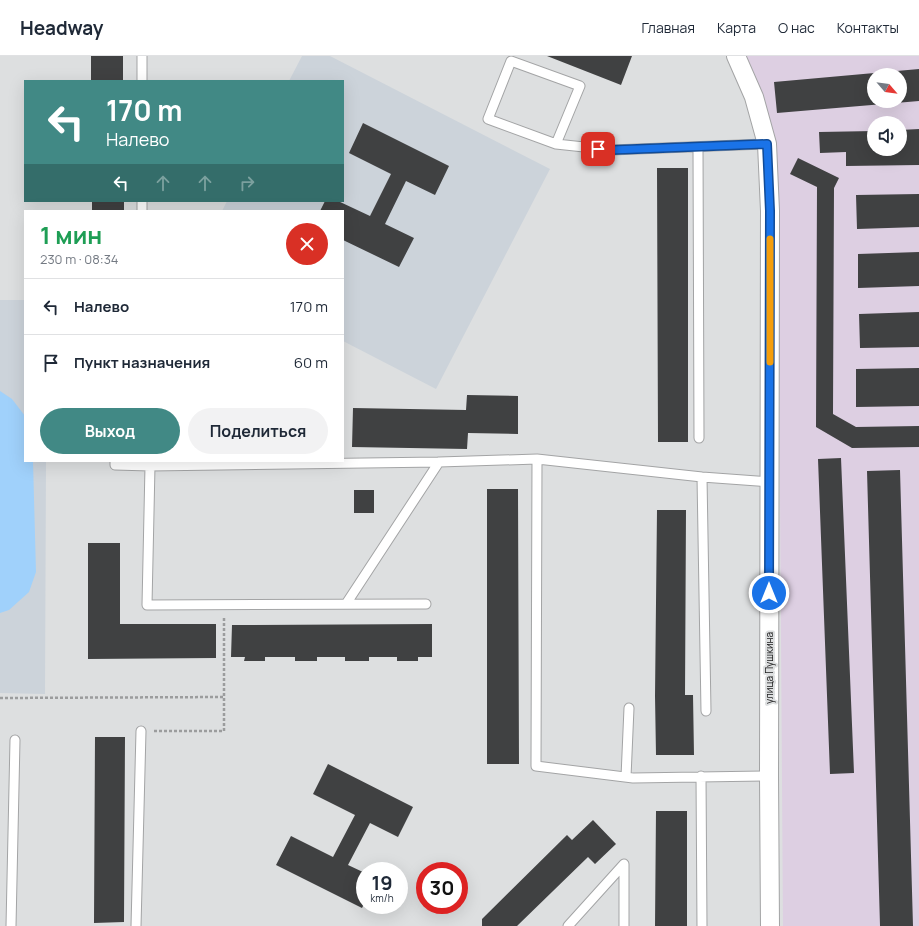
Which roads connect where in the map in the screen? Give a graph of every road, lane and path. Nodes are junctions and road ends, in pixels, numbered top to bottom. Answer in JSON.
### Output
{"nodes":[{"id":1,"x":142,"y":56,"type":"edge"},
{"id":2,"x":736,"y":56,"type":"edge"},
{"id":3,"x":142,"y":80,"type":"edge"},
{"id":4,"x":556,"y":144,"type":"junction"},
{"id":5,"x":767,"y":144,"type":"junction"},
{"id":6,"x":698,"y":146,"type":"junction"},
{"id":7,"x":699,"y":438,"type":"dead end"},
{"id":8,"x":537,"y":459,"type":"junction"},
{"id":9,"x":115,"y":462,"type":"edge"},
{"id":10,"x":439,"y":462,"type":"junction"},
{"id":11,"x":150,"y":466,"type":"junction"},
{"id":12,"x":702,"y":477,"type":"junction"},
{"id":13,"x":770,"y":482,"type":"junction"},
{"id":14,"x":346,"y":604,"type":"junction"},
{"id":15,"x":426,"y":604,"type":"dead end"},
{"id":16,"x":224,"y":605,"type":"junction"},
{"id":17,"x":224,"y":697,"type":"junction"},
{"id":18,"x":0,"y":698,"type":"edge"},
{"id":19,"x":629,"y":708,"type":"dead end"},
{"id":20,"x":706,"y":711,"type":"dead end"},
{"id":21,"x":141,"y":731,"type":"joint"},
{"id":22,"x":15,"y":740,"type":"dead end"},
{"id":23,"x":701,"y":776,"type":"junction"},
{"id":24,"x":769,"y":776,"type":"junction"},
{"id":25,"x":626,"y":777,"type":"junction"},
{"id":26,"x":11,"y":926,"type":"edge"},
{"id":27,"x":136,"y":926,"type":"edge"},
{"id":28,"x":568,"y":926,"type":"edge"},
{"id":29,"x":624,"y":926,"type":"edge"},
{"id":30,"x":702,"y":926,"type":"edge"},
{"id":31,"x":770,"y":926,"type":"edge"}],
"edges":[{"from":1,"to":3,"type":"lane"},
{"from":2,"to":5,"type":"street","name":"улица Пушкина"},
{"from":4,"to":4,"type":"lane"},
{"from":4,"to":6,"type":"lane"},
{"from":5,"to":6,"type":"lane"},
{"from":5,"to":13,"type":"street","name":"улица Пушкина"},
{"from":6,"to":7,"type":"lane"},
{"from":8,"to":10,"type":"lane"},
{"from":8,"to":12,"type":"lane"},
{"from":8,"to":25,"type":"lane"},
{"from":9,"to":11,"type":"lane"},
{"from":10,"to":11,"type":"lane"},
{"from":10,"to":14,"type":"lane"},
{"from":11,"to":16,"type":"lane"},
{"from":12,"to":13,"type":"lane"},
{"from":12,"to":20,"type":"lane"},
{"from":13,"to":24,"type":"street","name":"улица Пушкина"},
{"from":14,"to":15,"type":"lane"},
{"from":14,"to":16,"type":"lane"},
{"from":16,"to":17,"type":"path"},
{"from":17,"to":18,"type":"path"},
{"from":17,"to":21,"type":"path"},
{"from":19,"to":25,"type":"lane"},
{"from":21,"to":27,"type":"lane"},
{"from":22,"to":26,"type":"lane"},
{"from":23,"to":24,"type":"lane"},
{"from":23,"to":25,"type":"lane"},
{"from":23,"to":30,"type":"lane"},
{"from":24,"to":31,"type":"street","name":"улица Пушкина"},
{"from":28,"to":29,"type":"lane"}]}
